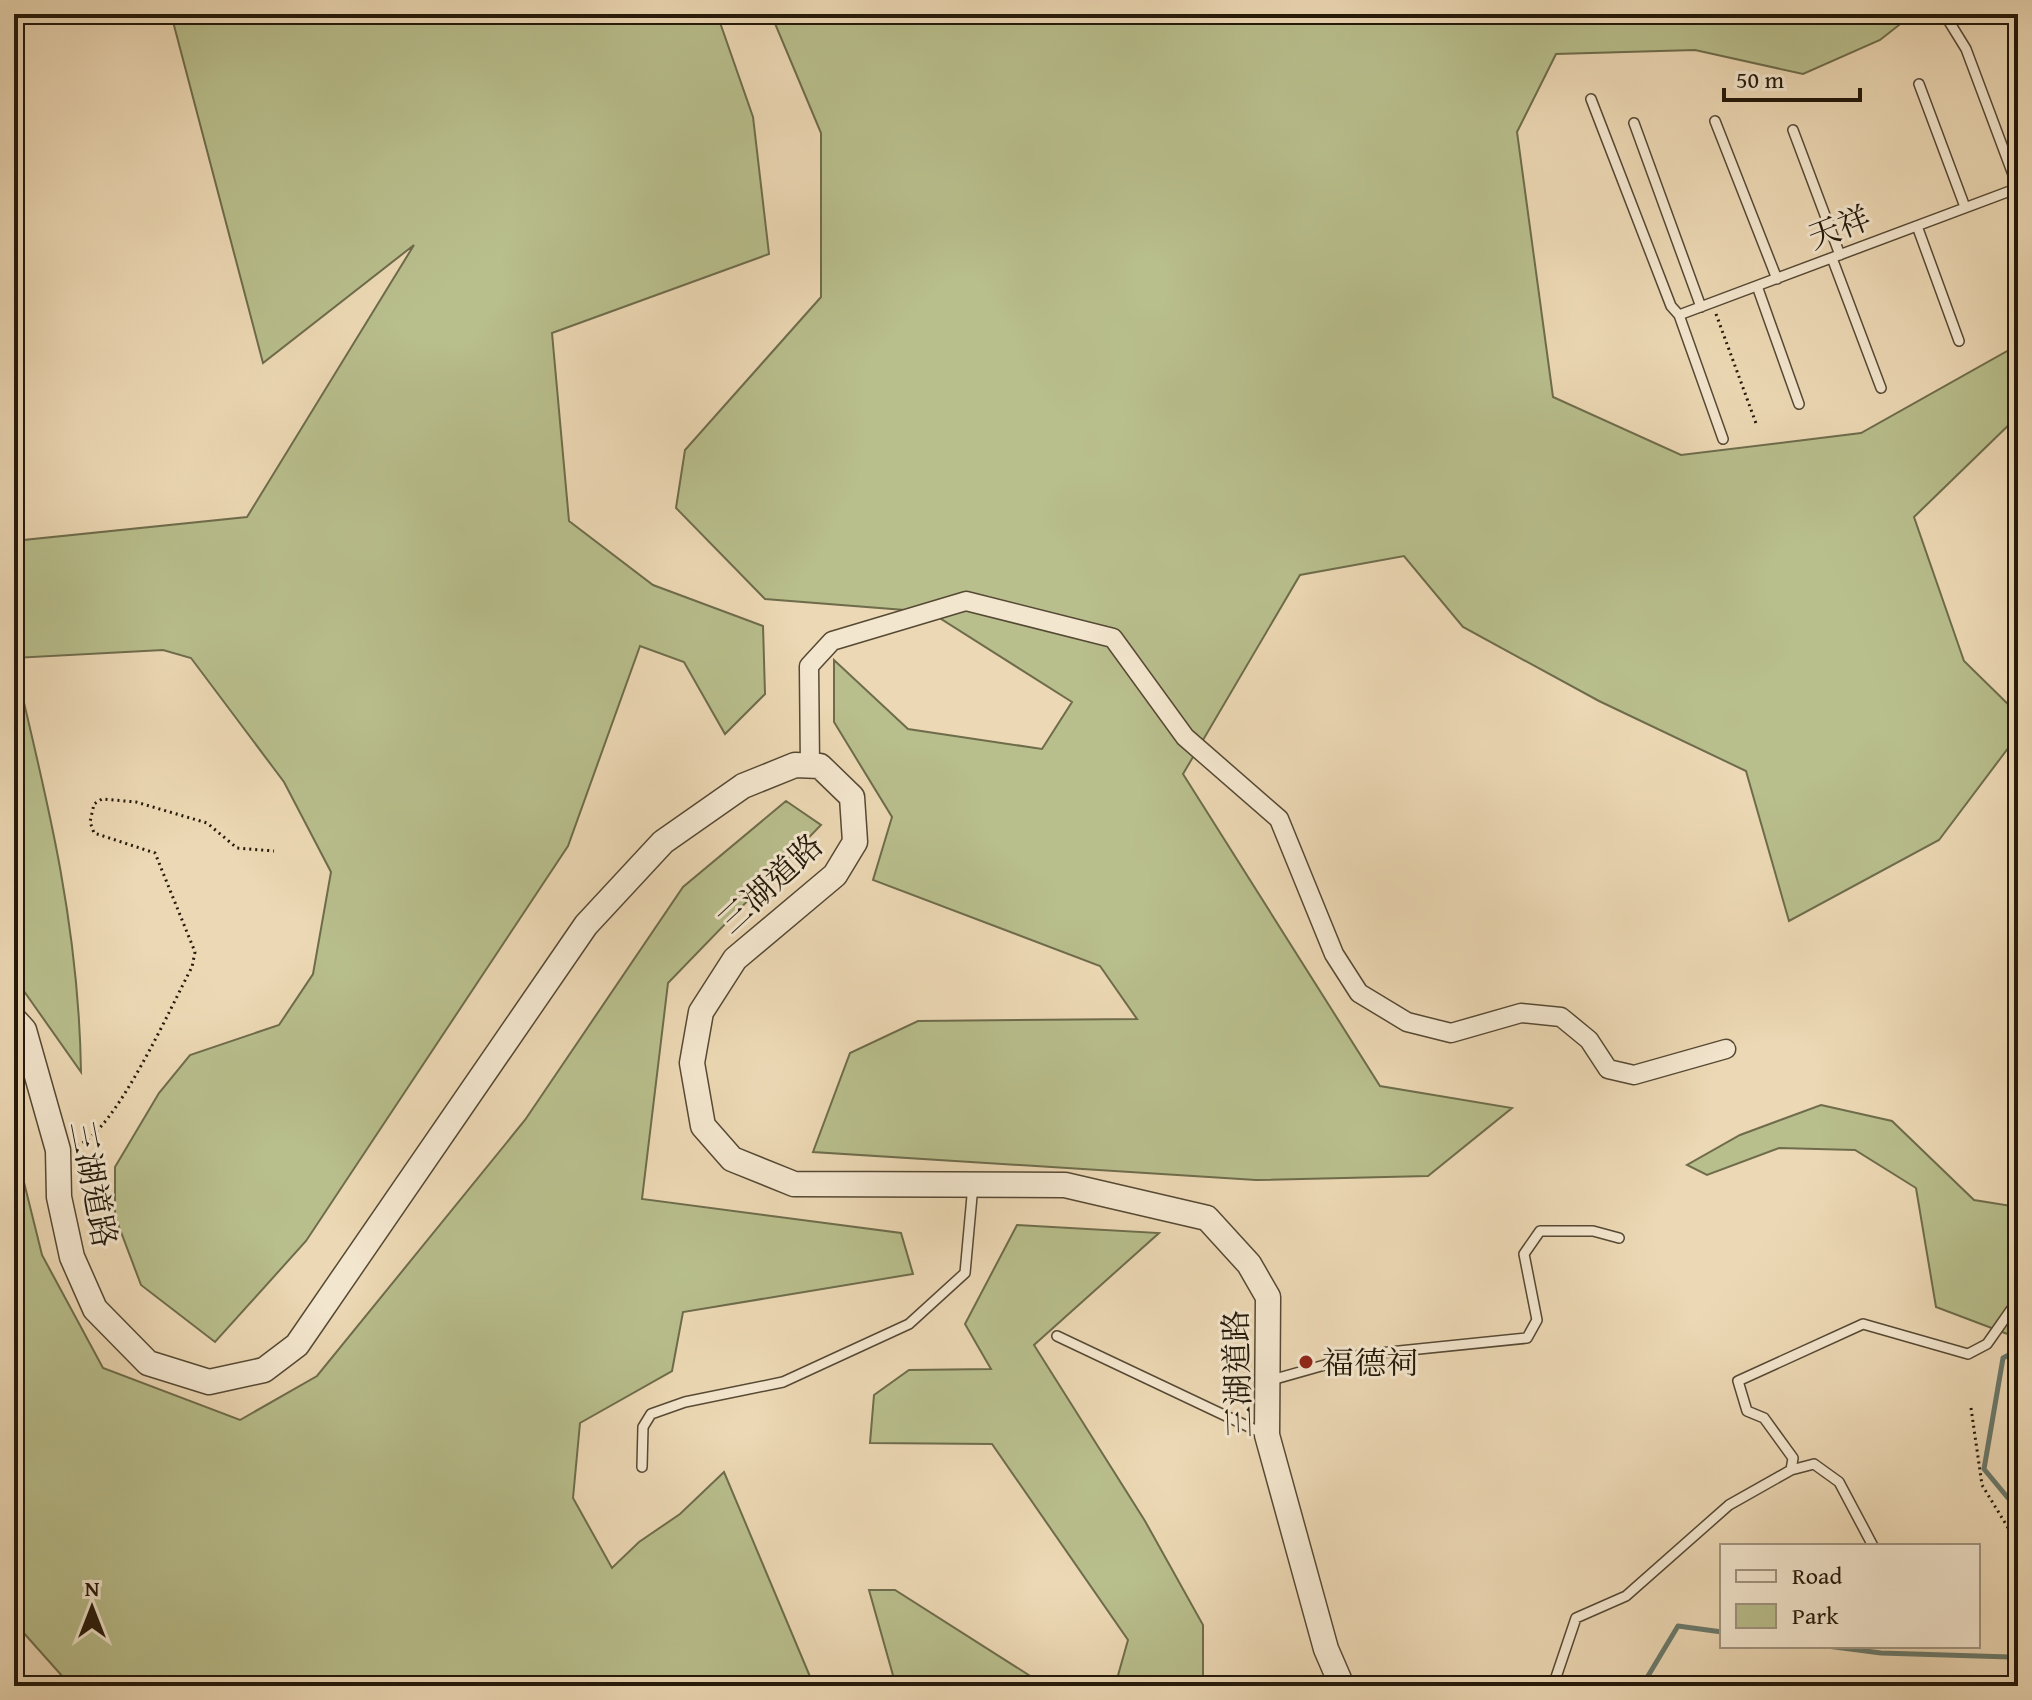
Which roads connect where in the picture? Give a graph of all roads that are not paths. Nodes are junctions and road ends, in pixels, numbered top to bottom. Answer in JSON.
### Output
{"nodes":[{"id":1,"x":2013,"y":14,"type":"edge"},
{"id":2,"x":1945,"y":15,"type":"edge"},
{"id":3,"x":2018,"y":28,"type":"edge"},
{"id":4,"x":1919,"y":84,"type":"dead end"},
{"id":5,"x":1591,"y":99,"type":"dead end"},
{"id":6,"x":1715,"y":121,"type":"dead end"},
{"id":7,"x":1634,"y":123,"type":"dead end"},
{"id":8,"x":1793,"y":130,"type":"dead end"},
{"id":9,"x":2018,"y":188,"type":"edge"},
{"id":10,"x":1965,"y":207,"type":"junction"},
{"id":11,"x":1917,"y":226,"type":"junction"},
{"id":12,"x":1836,"y":256,"type":"junction"},
{"id":13,"x":1777,"y":279,"type":"junction"},
{"id":14,"x":1757,"y":286,"type":"junction"},
{"id":15,"x":1706,"y":305,"type":"junction"},
{"id":16,"x":1679,"y":315,"type":"junction"},
{"id":17,"x":1959,"y":341,"type":"dead end"},
{"id":18,"x":1881,"y":388,"type":"dead end"},
{"id":19,"x":1799,"y":404,"type":"dead end"},
{"id":20,"x":1723,"y":439,"type":"dead end"},
{"id":21,"x":810,"y":766,"type":"junction"},
{"id":22,"x":14,"y":1019,"type":"edge"},
{"id":23,"x":1726,"y":1049,"type":"dead end"},
{"id":24,"x":973,"y":1185,"type":"junction"},
{"id":25,"x":1619,"y":1238,"type":"dead end"},
{"id":26,"x":2013,"y":1307,"type":"dead end"},
{"id":27,"x":1057,"y":1336,"type":"dead end"},
{"id":28,"x":1268,"y":1381,"type":"junction"},
{"id":29,"x":1267,"y":1435,"type":"junction"},
{"id":30,"x":642,"y":1467,"type":"dead end"},
{"id":31,"x":1791,"y":1470,"type":"junction"},
{"id":32,"x":1872,"y":1544,"type":"edge"},
{"id":33,"x":1342,"y":1686,"type":"edge"},
{"id":34,"x":1553,"y":1686,"type":"edge"}],
"edges":[{"from":1,"to":3,"type":"lane"},
{"from":2,"to":9,"type":"lane"},
{"from":4,"to":10,"type":"lane"},
{"from":5,"to":16,"type":"lane"},
{"from":6,"to":13,"type":"lane"},
{"from":7,"to":15,"type":"lane"},
{"from":8,"to":12,"type":"lane"},
{"from":9,"to":10,"type":"lane","name":"天祥"},
{"from":10,"to":11,"type":"lane","name":"天祥"},
{"from":11,"to":12,"type":"lane","name":"天祥"},
{"from":11,"to":17,"type":"lane"},
{"from":12,"to":13,"type":"lane","name":"天祥"},
{"from":12,"to":18,"type":"lane"},
{"from":13,"to":14,"type":"lane","name":"天祥"},
{"from":14,"to":15,"type":"lane","name":"天祥"},
{"from":14,"to":19,"type":"lane"},
{"from":15,"to":16,"type":"lane","name":"天祥"},
{"from":16,"to":20,"type":"lane"},
{"from":21,"to":22,"type":"street","name":"三湖道路"},
{"from":21,"to":23,"type":"street"},
{"from":21,"to":24,"type":"street","name":"三湖道路"},
{"from":24,"to":28,"type":"street","name":"三湖道路"},
{"from":24,"to":30,"type":"lane"},
{"from":25,"to":28,"type":"lane"},
{"from":26,"to":31,"type":"lane"},
{"from":27,"to":29,"type":"lane"},
{"from":28,"to":29,"type":"street","name":"三湖道路"},
{"from":29,"to":33,"type":"street","name":"三湖道路"},
{"from":31,"to":32,"type":"lane"},
{"from":31,"to":34,"type":"lane"}]}
